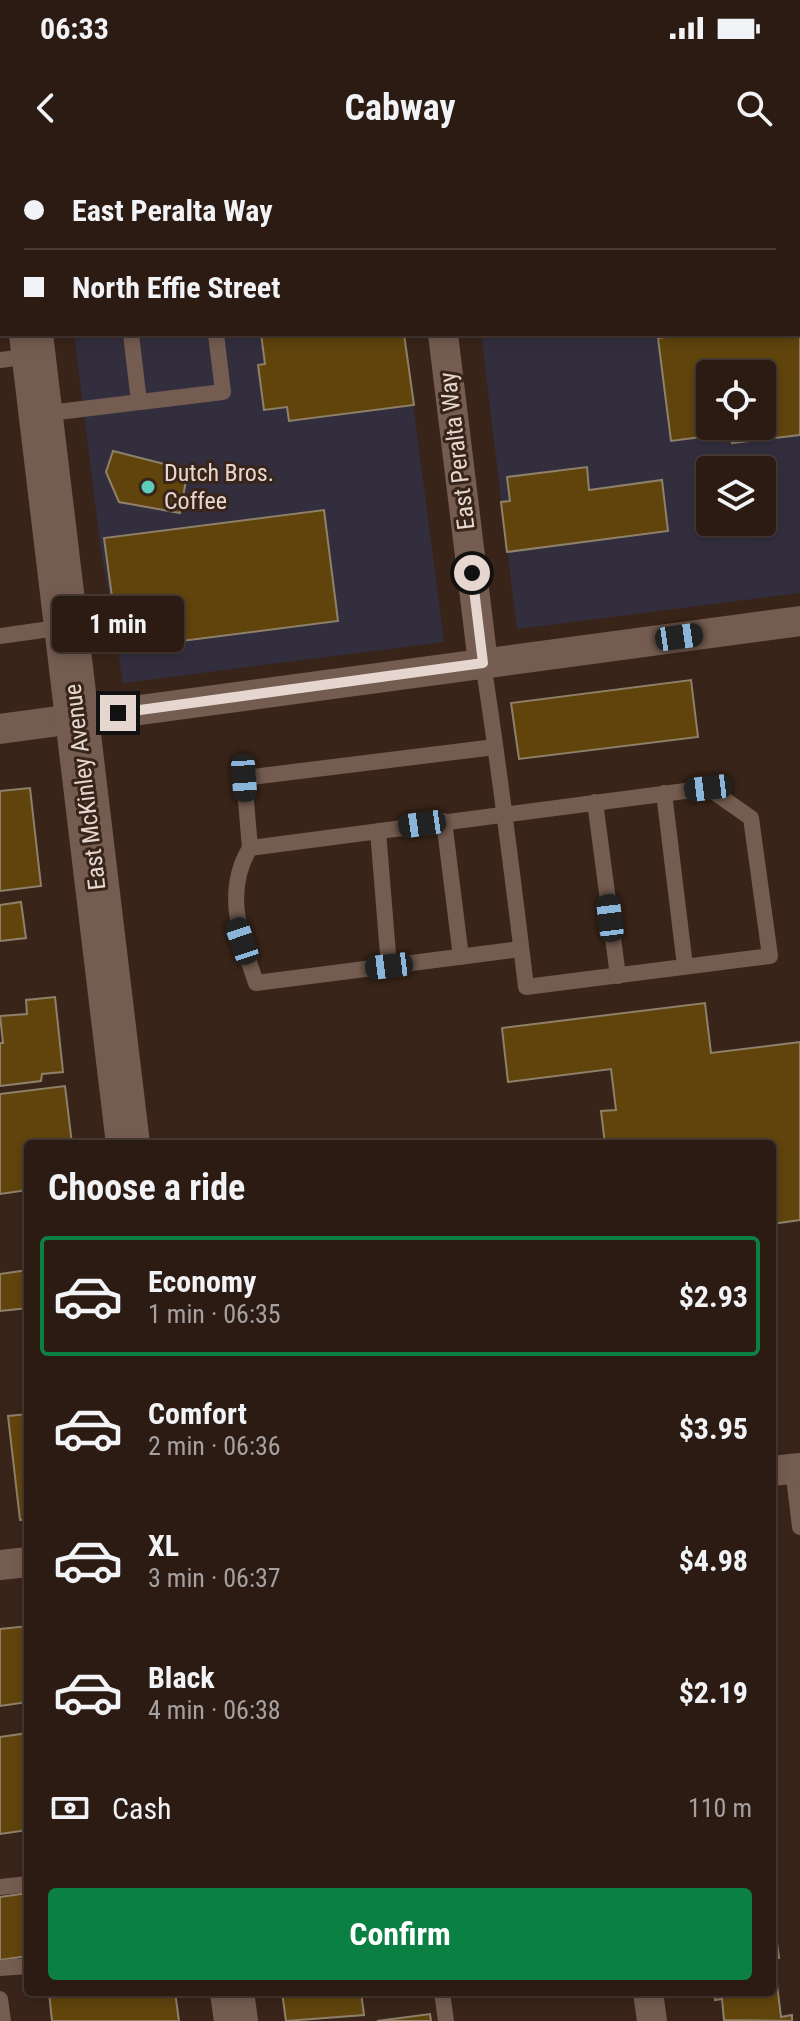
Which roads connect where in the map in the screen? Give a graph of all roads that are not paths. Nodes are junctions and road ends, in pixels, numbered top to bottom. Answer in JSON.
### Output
{"nodes":[{"id":1,"x":131,"y":336,"type":"edge"},
{"id":2,"x":216,"y":336,"type":"edge"},
{"id":3,"x":443,"y":336,"type":"edge"},
{"id":4,"x":22,"y":350,"type":"edge"},
{"id":5,"x":139,"y":402,"type":"junction"},
{"id":6,"x":41,"y":414,"type":"junction"},
{"id":7,"x":800,"y":621,"type":"edge"},
{"id":8,"x":66,"y":627,"type":"junction"},
{"id":9,"x":0,"y":636,"type":"edge"},
{"id":10,"x":483,"y":663,"type":"junction"},
{"id":11,"x":77,"y":719,"type":"junction"},
{"id":12,"x":0,"y":729,"type":"edge"},
{"id":13,"x":495,"y":747,"type":"junction"},
{"id":14,"x":664,"y":793,"type":"junction"},
{"id":15,"x":595,"y":802,"type":"junction"},
{"id":16,"x":504,"y":813,"type":"junction"},
{"id":17,"x":444,"y":821,"type":"junction"},
{"id":18,"x":378,"y":831,"type":"junction"},
{"id":19,"x":250,"y":848,"type":"junction"},
{"id":20,"x":521,"y":949,"type":"junction"},
{"id":21,"x":461,"y":957,"type":"junction"},
{"id":22,"x":389,"y":966,"type":"junction"},
{"id":23,"x":685,"y":966,"type":"junction"},
{"id":24,"x":618,"y":976,"type":"junction"},
{"id":25,"x":128,"y":1140,"type":"edge"},
{"id":26,"x":788,"y":1469,"type":"edge"},
{"id":27,"x":800,"y":1527,"type":"edge"},
{"id":28,"x":24,"y":1562,"type":"edge"},
{"id":29,"x":0,"y":1565,"type":"edge"},
{"id":30,"x":24,"y":1884,"type":"edge"},
{"id":31,"x":0,"y":1887,"type":"edge"},
{"id":32,"x":24,"y":1966,"type":"edge"},
{"id":33,"x":0,"y":1968,"type":"edge"},
{"id":34,"x":233,"y":1996,"type":"edge"},
{"id":35,"x":443,"y":1996,"type":"edge"},
{"id":36,"x":649,"y":1996,"type":"edge"},
{"id":37,"x":0,"y":1999,"type":"edge"},
{"id":38,"x":3,"y":2021,"type":"edge"},
{"id":39,"x":236,"y":2021,"type":"edge"},
{"id":40,"x":446,"y":2021,"type":"edge"},
{"id":41,"x":652,"y":2021,"type":"edge"}],
"edges":[{"from":1,"to":5,"type":"lane"},
{"from":2,"to":5,"type":"lane"},
{"from":3,"to":10,"type":"street","name":"East Peralta Way"},
{"from":4,"to":6,"type":"main road","name":"East McKinley Avenue"},
{"from":5,"to":6,"type":"lane"},
{"from":6,"to":8,"type":"main road","name":"East McKinley Avenue"},
{"from":7,"to":10,"type":"street"},
{"from":8,"to":9,"type":"lane"},
{"from":8,"to":11,"type":"main road","name":"East McKinley Avenue"},
{"from":10,"to":11,"type":"street"},
{"from":10,"to":13,"type":"lane"},
{"from":11,"to":12,"type":"street"},
{"from":11,"to":25,"type":"main road","name":"East McKinley Avenue"},
{"from":13,"to":16,"type":"lane"},
{"from":13,"to":19,"type":"lane"},
{"from":14,"to":15,"type":"lane"},
{"from":14,"to":23,"type":"lane"},
{"from":14,"to":23,"type":"lane"},
{"from":15,"to":16,"type":"lane"},
{"from":15,"to":24,"type":"lane"},
{"from":16,"to":17,"type":"lane"},
{"from":16,"to":20,"type":"lane"},
{"from":17,"to":18,"type":"lane"},
{"from":17,"to":21,"type":"lane"},
{"from":18,"to":19,"type":"lane"},
{"from":18,"to":22,"type":"lane"},
{"from":19,"to":22,"type":"lane"},
{"from":20,"to":21,"type":"lane"},
{"from":20,"to":24,"type":"lane"},
{"from":21,"to":22,"type":"lane"},
{"from":23,"to":24,"type":"lane"},
{"from":26,"to":27,"type":"lane"},
{"from":28,"to":29,"type":"street"},
{"from":30,"to":31,"type":"lane"},
{"from":32,"to":33,"type":"lane"},
{"from":34,"to":39,"type":"main road"},
{"from":35,"to":40,"type":"lane"},
{"from":36,"to":41,"type":"street"},
{"from":37,"to":38,"type":"lane"}]}
